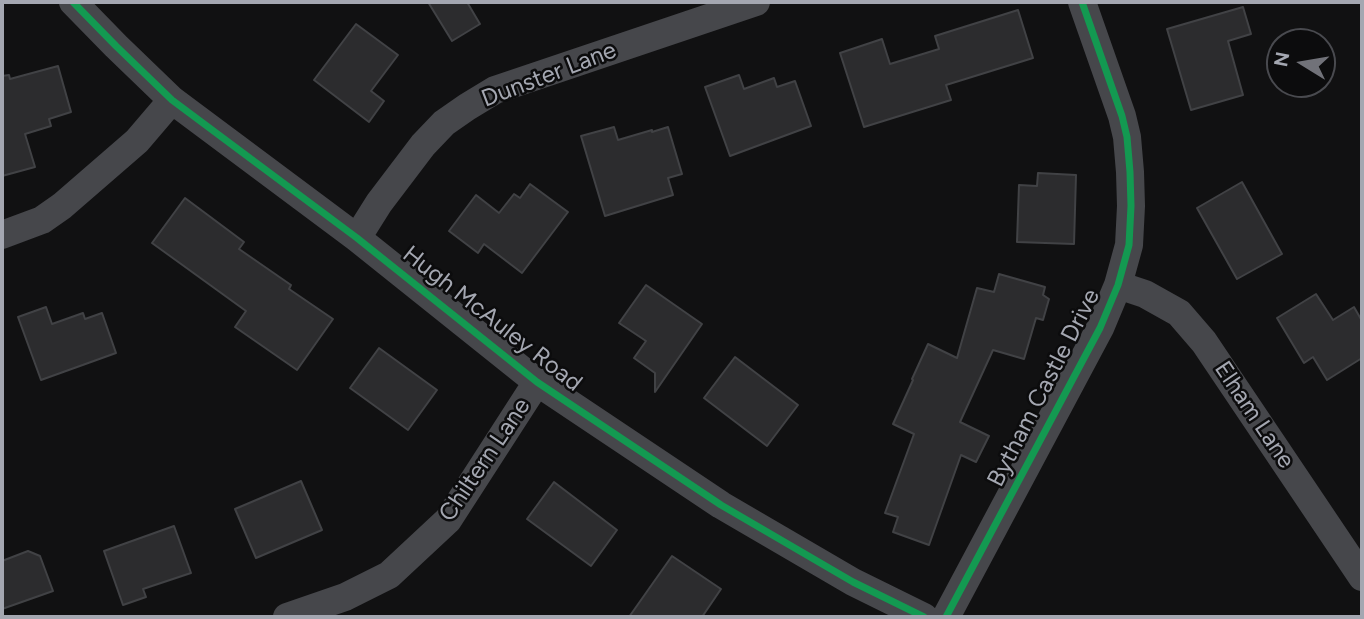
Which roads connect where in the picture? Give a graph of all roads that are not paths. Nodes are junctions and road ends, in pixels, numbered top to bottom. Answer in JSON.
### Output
{"nodes":[{"id":1,"x":73,"y":2,"type":"edge"},
{"id":2,"x":756,"y":2,"type":"edge"},
{"id":3,"x":1082,"y":2,"type":"edge"},
{"id":4,"x":172,"y":100,"type":"junction"},
{"id":5,"x":2,"y":235,"type":"edge"},
{"id":6,"x":357,"y":238,"type":"junction"},
{"id":7,"x":1118,"y":285,"type":"junction"},
{"id":8,"x":537,"y":382,"type":"junction"},
{"id":9,"x":1362,"y":576,"type":"edge"},
{"id":10,"x":287,"y":617,"type":"edge"},
{"id":11,"x":924,"y":617,"type":"edge"},
{"id":12,"x":946,"y":617,"type":"edge"}],
"edges":[{"from":1,"to":4,"type":"street","name":"Hugh McAuley Road"},
{"from":2,"to":6,"type":"street","name":"Dunster Lane"},
{"from":3,"to":7,"type":"street","name":"Bytham Castle Drive"},
{"from":4,"to":5,"type":"street"},
{"from":4,"to":6,"type":"street","name":"Hugh McAuley Road"},
{"from":6,"to":8,"type":"street","name":"Hugh McAuley Road"},
{"from":7,"to":9,"type":"street","name":"Elham Lane"},
{"from":7,"to":12,"type":"street","name":"Bytham Castle Drive"},
{"from":8,"to":10,"type":"street","name":"Chiltern Lane"},
{"from":8,"to":11,"type":"street","name":"Hugh McAuley Road"}]}
